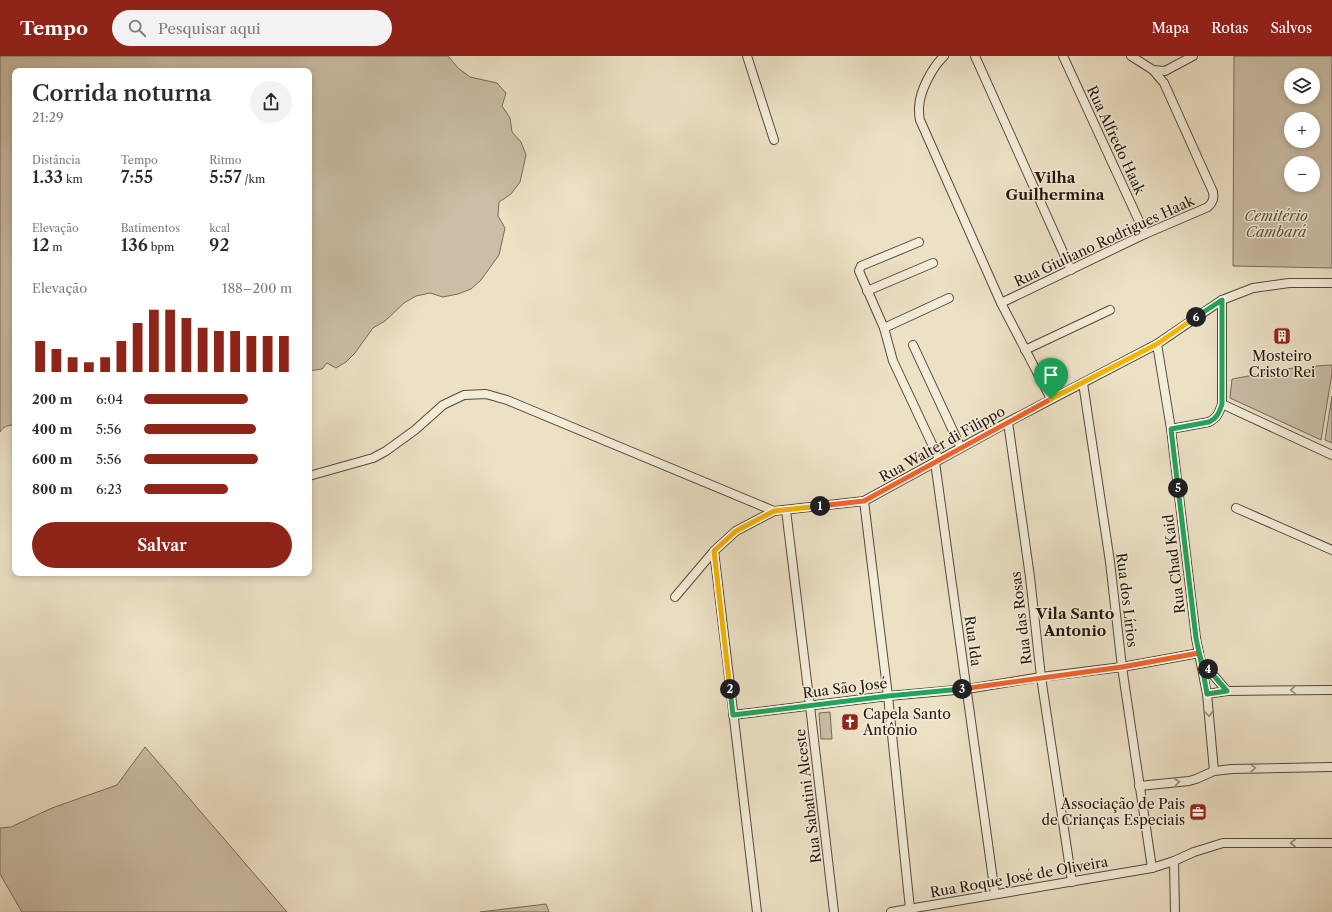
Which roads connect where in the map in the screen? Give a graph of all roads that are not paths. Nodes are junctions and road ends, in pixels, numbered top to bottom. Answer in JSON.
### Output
{"nodes":[{"id":1,"x":747,"y":56,"type":"edge"},
{"id":2,"x":944,"y":56,"type":"edge"},
{"id":3,"x":975,"y":56,"type":"edge"},
{"id":4,"x":1063,"y":56,"type":"edge"},
{"id":5,"x":1131,"y":56,"type":"edge"},
{"id":6,"x":1193,"y":56,"type":"edge"},
{"id":7,"x":1153,"y":70,"type":"junction"},
{"id":8,"x":774,"y":140,"type":"dead end"},
{"id":9,"x":1145,"y":234,"type":"junction"},
{"id":10,"x":919,"y":242,"type":"dead end"},
{"id":11,"x":933,"y":263,"type":"dead end"},
{"id":12,"x":1071,"y":270,"type":"junction"},
{"id":13,"x":1332,"y":283,"type":"edge"},
{"id":14,"x":868,"y":291,"type":"junction"},
{"id":15,"x":949,"y":298,"type":"dead end"},
{"id":16,"x":1222,"y":300,"type":"junction"},
{"id":17,"x":1001,"y":303,"type":"junction"},
{"id":18,"x":1110,"y":310,"type":"dead end"},
{"id":19,"x":884,"y":328,"type":"junction"},
{"id":20,"x":1157,"y":344,"type":"junction"},
{"id":21,"x":913,"y":345,"type":"dead end"},
{"id":22,"x":1025,"y":350,"type":"junction"},
{"id":23,"x":1083,"y":383,"type":"junction"},
{"id":24,"x":1051,"y":399,"type":"junction"},
{"id":25,"x":1222,"y":404,"type":"junction"},
{"id":26,"x":1008,"y":422,"type":"junction"},
{"id":27,"x":1171,"y":429,"type":"junction"},
{"id":28,"x":961,"y":448,"type":"junction"},
{"id":29,"x":1332,"y":455,"type":"edge"},
{"id":30,"x":937,"y":461,"type":"junction"},
{"id":31,"x":312,"y":475,"type":"edge"},
{"id":32,"x":864,"y":501,"type":"junction"},
{"id":33,"x":1236,"y":508,"type":"dead end"},
{"id":34,"x":786,"y":510,"type":"junction"},
{"id":35,"x":774,"y":511,"type":"junction"},
{"id":36,"x":1332,"y":550,"type":"edge"},
{"id":37,"x":714,"y":551,"type":"junction"},
{"id":38,"x":675,"y":597,"type":"dead end"},
{"id":39,"x":1199,"y":653,"type":"junction"},
{"id":40,"x":1202,"y":662,"type":"junction"},
{"id":41,"x":1122,"y":667,"type":"junction"},
{"id":42,"x":1041,"y":677,"type":"junction"},
{"id":43,"x":967,"y":689,"type":"junction"},
{"id":44,"x":1332,"y":690,"type":"edge"},
{"id":45,"x":1227,"y":691,"type":"junction"},
{"id":46,"x":1207,"y":694,"type":"junction"},
{"id":47,"x":888,"y":696,"type":"junction"},
{"id":48,"x":810,"y":706,"type":"junction"},
{"id":49,"x":733,"y":715,"type":"junction"},
{"id":50,"x":1332,"y":767,"type":"edge"},
{"id":51,"x":1214,"y":771,"type":"junction"},
{"id":52,"x":1139,"y":786,"type":"junction"},
{"id":53,"x":1332,"y":843,"type":"edge"},
{"id":54,"x":1174,"y":861,"type":"junction"},
{"id":55,"x":1152,"y":868,"type":"junction"},
{"id":56,"x":1072,"y":882,"type":"junction"},
{"id":57,"x":996,"y":894,"type":"junction"},
{"id":58,"x":910,"y":909,"type":"junction"},
{"id":59,"x":757,"y":912,"type":"edge"},
{"id":60,"x":834,"y":912,"type":"edge"},
{"id":61,"x":891,"y":912,"type":"edge"},
{"id":62,"x":1175,"y":912,"type":"edge"}],
"edges":[{"from":1,"to":8,"type":"street"},
{"from":2,"to":17,"type":"street"},
{"from":3,"to":12,"type":"street"},
{"from":4,"to":9,"type":"street","name":"Rua Alfredo Haak"},
{"from":5,"to":7,"type":"street"},
{"from":6,"to":7,"type":"street"},
{"from":7,"to":9,"type":"street","name":"Rua Giuliano Rodrigues Haak"},
{"from":9,"to":12,"type":"street","name":"Rua Giuliano Rodrigues Haak"},
{"from":10,"to":14,"type":"street","name":"Rua Ida"},
{"from":11,"to":14,"type":"street"},
{"from":12,"to":17,"type":"street","name":"Rua Giuliano Rodrigues Haak"},
{"from":13,"to":16,"type":"street","name":"Rua Walter di Filippo"},
{"from":14,"to":19,"type":"street","name":"Rua Ida"},
{"from":15,"to":19,"type":"street"},
{"from":16,"to":20,"type":"street","name":"Rua Walter di Filippo"},
{"from":16,"to":25,"type":"street"},
{"from":17,"to":22,"type":"street"},
{"from":18,"to":22,"type":"street"},
{"from":19,"to":30,"type":"street","name":"Rua Ida"},
{"from":20,"to":23,"type":"street","name":"Rua Walter di Filippo"},
{"from":20,"to":27,"type":"street","name":"Rua Chad Kaid"},
{"from":21,"to":28,"type":"street"},
{"from":22,"to":24,"type":"street"},
{"from":23,"to":24,"type":"street","name":"Rua Walter di Filippo"},
{"from":23,"to":41,"type":"street","name":"Rua dos Lírios"},
{"from":24,"to":26,"type":"street","name":"Rua Walter di Filippo"},
{"from":25,"to":27,"type":"street"},
{"from":25,"to":29,"type":"street"},
{"from":26,"to":28,"type":"street","name":"Rua Walter di Filippo"},
{"from":26,"to":42,"type":"street","name":"Rua das Rosas"},
{"from":27,"to":39,"type":"street","name":"Rua Chad Kaid"},
{"from":28,"to":30,"type":"street","name":"Rua Walter di Filippo"},
{"from":30,"to":32,"type":"street","name":"Rua Walter di Filippo"},
{"from":30,"to":43,"type":"street","name":"Rua Ida"},
{"from":31,"to":35,"type":"street"},
{"from":32,"to":34,"type":"street","name":"Rua Walter di Filippo"},
{"from":32,"to":47,"type":"street"},
{"from":33,"to":36,"type":"street"},
{"from":34,"to":35,"type":"street","name":"Rua Walter di Filippo"},
{"from":34,"to":48,"type":"street","name":"Rua Sabatini Alceste"},
{"from":35,"to":37,"type":"street","name":"Rua Walter di Filippo"},
{"from":37,"to":38,"type":"street","name":"Rua Walter di Filippo"},
{"from":37,"to":49,"type":"street"},
{"from":39,"to":40,"type":"street","name":"Rua Chad Kaid"},
{"from":39,"to":41,"type":"street","name":"Rua São José"},
{"from":40,"to":45,"type":"street","name":"Rua Chad Kaid"},
{"from":40,"to":46,"type":"street","name":"Rua Chad Kaid"},
{"from":41,"to":42,"type":"street","name":"Rua São José"},
{"from":41,"to":52,"type":"street","name":"Rua dos Lírios"},
{"from":42,"to":43,"type":"street","name":"Rua São José"},
{"from":42,"to":56,"type":"street","name":"Rua das Rosas"},
{"from":43,"to":47,"type":"street","name":"Rua São José"},
{"from":43,"to":57,"type":"street","name":"Rua Ida"},
{"from":44,"to":45,"type":"street","one_way":true},
{"from":45,"to":46,"type":"street"},
{"from":46,"to":51,"type":"street","name":"Rua Chad Kaid","one_way":true},
{"from":47,"to":48,"type":"street","name":"Rua São José"},
{"from":47,"to":58,"type":"street"},
{"from":48,"to":49,"type":"street","name":"Rua São José"},
{"from":48,"to":60,"type":"street","name":"Rua Sabatini Alceste"},
{"from":49,"to":59,"type":"street"},
{"from":51,"to":50,"type":"street","one_way":true},
{"from":52,"to":51,"type":"street","one_way":true},
{"from":52,"to":55,"type":"street","name":"Rua dos Lírios"},
{"from":53,"to":54,"type":"street","name":"Rua Roque José de Oliveira","one_way":true},
{"from":54,"to":55,"type":"street","name":"Rua Roque José de Oliveira"},
{"from":54,"to":62,"type":"street"},
{"from":55,"to":56,"type":"street","name":"Rua Roque José de Oliveira"},
{"from":56,"to":57,"type":"street","name":"Rua Roque José de Oliveira"},
{"from":57,"to":58,"type":"street","name":"Rua Roque José de Oliveira"},
{"from":58,"to":61,"type":"street","name":"Rua Roque José de Oliveira"}]}
